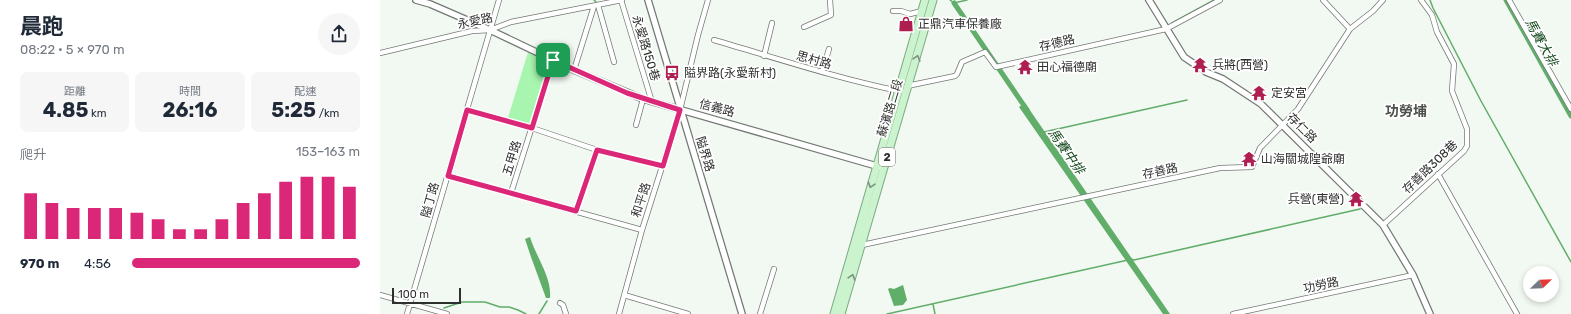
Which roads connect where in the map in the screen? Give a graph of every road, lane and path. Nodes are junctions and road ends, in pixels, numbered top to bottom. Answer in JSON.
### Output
{"nodes":[{"id":1,"x":416,"y":0,"type":"edge"},
{"id":2,"x":499,"y":0,"type":"edge"},
{"id":3,"x":622,"y":0,"type":"edge"},
{"id":4,"x":648,"y":0,"type":"edge"},
{"id":5,"x":708,"y":0,"type":"edge"},
{"id":6,"x":830,"y":0,"type":"edge"},
{"id":7,"x":925,"y":0,"type":"edge"},
{"id":8,"x":933,"y":0,"type":"edge"},
{"id":9,"x":1149,"y":0,"type":"edge"},
{"id":10,"x":1220,"y":0,"type":"edge"},
{"id":11,"x":1323,"y":0,"type":"edge"},
{"id":12,"x":1383,"y":0,"type":"edge"},
{"id":13,"x":1508,"y":0,"type":"edge"},
{"id":14,"x":1422,"y":2,"type":"edge"},
{"id":15,"x":596,"y":5,"type":"junction"},
{"id":16,"x":893,"y":11,"type":"dead end"},
{"id":17,"x":922,"y":11,"type":"junction"},
{"id":18,"x":772,"y":23,"type":"dead end"},
{"id":19,"x":804,"y":27,"type":"dead end"},
{"id":20,"x":1166,"y":29,"type":"junction"},
{"id":21,"x":1350,"y":29,"type":"junction"},
{"id":22,"x":490,"y":30,"type":"junction"},
{"id":23,"x":714,"y":40,"type":"dead end"},
{"id":24,"x":829,"y":49,"type":"dead end"},
{"id":25,"x":380,"y":53,"type":"edge"},
{"id":26,"x":764,"y":56,"type":"junction"},
{"id":27,"x":553,"y":60,"type":"junction"},
{"id":28,"x":614,"y":62,"type":"dead end"},
{"id":29,"x":574,"y":70,"type":"junction"},
{"id":30,"x":822,"y":72,"type":"junction"},
{"id":31,"x":909,"y":85,"type":"junction"},
{"id":32,"x":899,"y":91,"type":"junction"},
{"id":33,"x":643,"y":98,"type":"junction"},
{"id":34,"x":652,"y":102,"type":"junction"},
{"id":35,"x":1571,"y":109,"type":"edge"},
{"id":36,"x":467,"y":110,"type":"junction"},
{"id":37,"x":680,"y":110,"type":"junction"},
{"id":38,"x":636,"y":125,"type":"dead end"},
{"id":39,"x":1284,"y":125,"type":"junction"},
{"id":40,"x":532,"y":128,"type":"junction"},
{"id":41,"x":597,"y":150,"type":"junction"},
{"id":42,"x":663,"y":166,"type":"junction"},
{"id":43,"x":880,"y":167,"type":"junction"},
{"id":44,"x":1438,"y":174,"type":"junction"},
{"id":45,"x":448,"y":176,"type":"junction"},
{"id":46,"x":511,"y":193,"type":"junction"},
{"id":47,"x":576,"y":211,"type":"junction"},
{"id":48,"x":1383,"y":225,"type":"junction"},
{"id":49,"x":642,"y":230,"type":"junction"},
{"id":50,"x":862,"y":245,"type":"junction"},
{"id":51,"x":774,"y":269,"type":"dead end"},
{"id":52,"x":1413,"y":275,"type":"junction"},
{"id":53,"x":380,"y":295,"type":"edge"},
{"id":54,"x":624,"y":295,"type":"junction"},
{"id":55,"x":410,"y":303,"type":"junction"},
{"id":56,"x":560,"y":303,"type":"dead end"},
{"id":57,"x":679,"y":313,"type":"edge"},
{"id":58,"x":407,"y":314,"type":"edge"},
{"id":59,"x":447,"y":314,"type":"edge"},
{"id":60,"x":566,"y":314,"type":"edge"},
{"id":61,"x":619,"y":314,"type":"edge"},
{"id":62,"x":688,"y":314,"type":"edge"},
{"id":63,"x":742,"y":314,"type":"edge"},
{"id":64,"x":760,"y":314,"type":"edge"},
{"id":65,"x":834,"y":314,"type":"edge"},
{"id":66,"x":841,"y":314,"type":"edge"},
{"id":67,"x":1233,"y":314,"type":"edge"},
{"id":68,"x":1430,"y":314,"type":"edge"},
{"id":69,"x":1517,"y":314,"type":"edge"}],
"edges":[{"from":1,"to":22,"type":"street","name":"信義路"},
{"from":2,"to":22,"type":"street","name":"隘丁路"},
{"from":3,"to":15,"type":"street","name":"永愛路"},
{"from":3,"to":34,"type":"street","name":"永愛路150巷"},
{"from":4,"to":37,"type":"street","name":"隘界路"},
{"from":5,"to":37,"type":"street","name":"和平路"},
{"from":6,"to":19,"type":"street"},
{"from":7,"to":17,"type":"main road","name":"蘇濱路二段","number":"2"},
{"from":31,"to":8,"type":"main road","name":"蘇濱路二段","number":"2","one_way":true},
{"from":9,"to":20,"type":"street","name":"存仁路"},
{"from":10,"to":20,"type":"street","name":"存德路"},
{"from":11,"to":21,"type":"street"},
{"from":12,"to":21,"type":"street","name":"存善路"},
{"from":13,"to":35,"type":"street"},
{"from":14,"to":44,"type":"street","name":"存善路308巷"},
{"from":15,"to":22,"type":"street","name":"永愛路"},
{"from":15,"to":28,"type":"street"},
{"from":15,"to":29,"type":"street"},
{"from":16,"to":17,"type":"street"},
{"from":17,"to":32,"type":"main road","name":"蘇濱路二段","number":"2"},
{"from":18,"to":26,"type":"street"},
{"from":20,"to":31,"type":"street","name":"存德路"},
{"from":20,"to":39,"type":"street","name":"存仁路"},
{"from":21,"to":39,"type":"street","name":"存善路"},
{"from":22,"to":25,"type":"street","name":"永愛路"},
{"from":22,"to":27,"type":"street","name":"信義路"},
{"from":22,"to":36,"type":"street","name":"隘丁路"},
{"from":23,"to":26,"type":"street","name":"思村路"},
{"from":24,"to":30,"type":"street"},
{"from":26,"to":30,"type":"street","name":"思村路"},
{"from":27,"to":29,"type":"street","name":"信義路"},
{"from":27,"to":40,"type":"street","name":"五甲路"},
{"from":29,"to":33,"type":"street","name":"信義路"},
{"from":30,"to":32,"type":"street","name":"思村路"},
{"from":31,"to":32,"type":"street"},
{"from":31,"to":43,"type":"main road","name":"蘇濱路二段","number":"2"},
{"from":32,"to":43,"type":"main road","name":"蘇濱路二段","number":"2"},
{"from":33,"to":34,"type":"street","name":"信義路"},
{"from":33,"to":38,"type":"street"},
{"from":34,"to":37,"type":"street","name":"信義路"},
{"from":36,"to":40,"type":"street"},
{"from":36,"to":45,"type":"street","name":"隘丁路"},
{"from":37,"to":42,"type":"street","name":"和平路"},
{"from":37,"to":43,"type":"street","name":"信義路"},
{"from":37,"to":63,"type":"street","name":"隘界路"},
{"from":39,"to":48,"type":"street","name":"存仁路"},
{"from":39,"to":50,"type":"street","name":"存善路"},
{"from":40,"to":41,"type":"street"},
{"from":40,"to":46,"type":"street","name":"五甲路"},
{"from":41,"to":42,"type":"street"},
{"from":41,"to":47,"type":"street"},
{"from":42,"to":49,"type":"street","name":"和平路"},
{"from":43,"to":50,"type":"main road","name":"蘇濱路二段","number":"2"},
{"from":43,"to":65,"type":"main road","name":"蘇濱路二段","number":"2","one_way":true},
{"from":44,"to":48,"type":"street","name":"存善路308巷"},
{"from":44,"to":69,"type":"street"},
{"from":45,"to":46,"type":"street"},
{"from":45,"to":55,"type":"street","name":"隘丁路"},
{"from":46,"to":47,"type":"street"},
{"from":47,"to":49,"type":"street"},
{"from":48,"to":52,"type":"street","name":"存仁路"},
{"from":49,"to":54,"type":"street","name":"和平路"},
{"from":66,"to":50,"type":"main road","name":"蘇濱路二段","number":"2","one_way":true},
{"from":51,"to":64,"type":"street"},
{"from":52,"to":67,"type":"street","name":"功勞路"},
{"from":52,"to":68,"type":"street","name":"存仁路"},
{"from":53,"to":55,"type":"street"},
{"from":54,"to":57,"type":"street"},
{"from":54,"to":61,"type":"street","name":"和平路"},
{"from":55,"to":58,"type":"street","name":"隘丁路"},
{"from":55,"to":59,"type":"street"},
{"from":56,"to":60,"type":"street"},
{"from":57,"to":62,"type":"street"}]}
